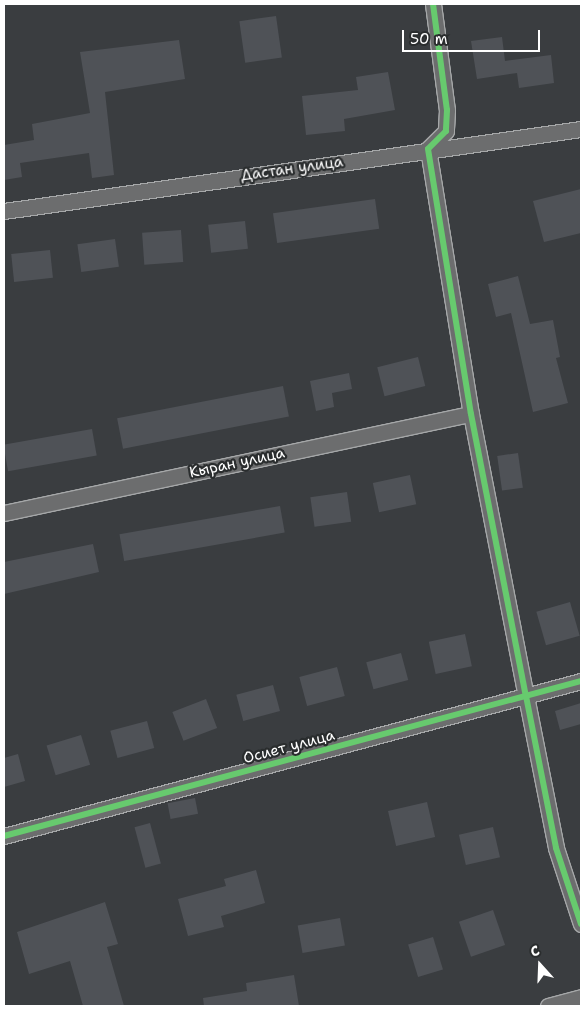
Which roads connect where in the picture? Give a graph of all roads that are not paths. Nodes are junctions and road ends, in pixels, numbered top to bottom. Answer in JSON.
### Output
{"nodes":[{"id":1,"x":433,"y":4,"type":"edge"},
{"id":2,"x":581,"y":129,"type":"edge"},
{"id":3,"x":428,"y":149,"type":"junction"},
{"id":4,"x":4,"y":212,"type":"edge"},
{"id":5,"x":471,"y":414,"type":"junction"},
{"id":6,"x":4,"y":513,"type":"edge"},
{"id":7,"x":581,"y":681,"type":"edge"},
{"id":8,"x":526,"y":696,"type":"junction"},
{"id":9,"x":4,"y":836,"type":"edge"},
{"id":10,"x":581,"y":924,"type":"edge"},
{"id":11,"x":581,"y":997,"type":"edge"},
{"id":12,"x":548,"y":1006,"type":"edge"}],
"edges":[{"from":1,"to":3,"type":"street"},
{"from":2,"to":3,"type":"street","name":"Дастан улица"},
{"from":3,"to":4,"type":"street","name":"Дастан улица"},
{"from":3,"to":5,"type":"street"},
{"from":5,"to":6,"type":"street","name":"Кыран улица"},
{"from":5,"to":8,"type":"street"},
{"from":7,"to":8,"type":"street","name":"Осиет улица"},
{"from":8,"to":9,"type":"street","name":"Осиет улица"},
{"from":8,"to":10,"type":"street"},
{"from":11,"to":12,"type":"street"}]}
